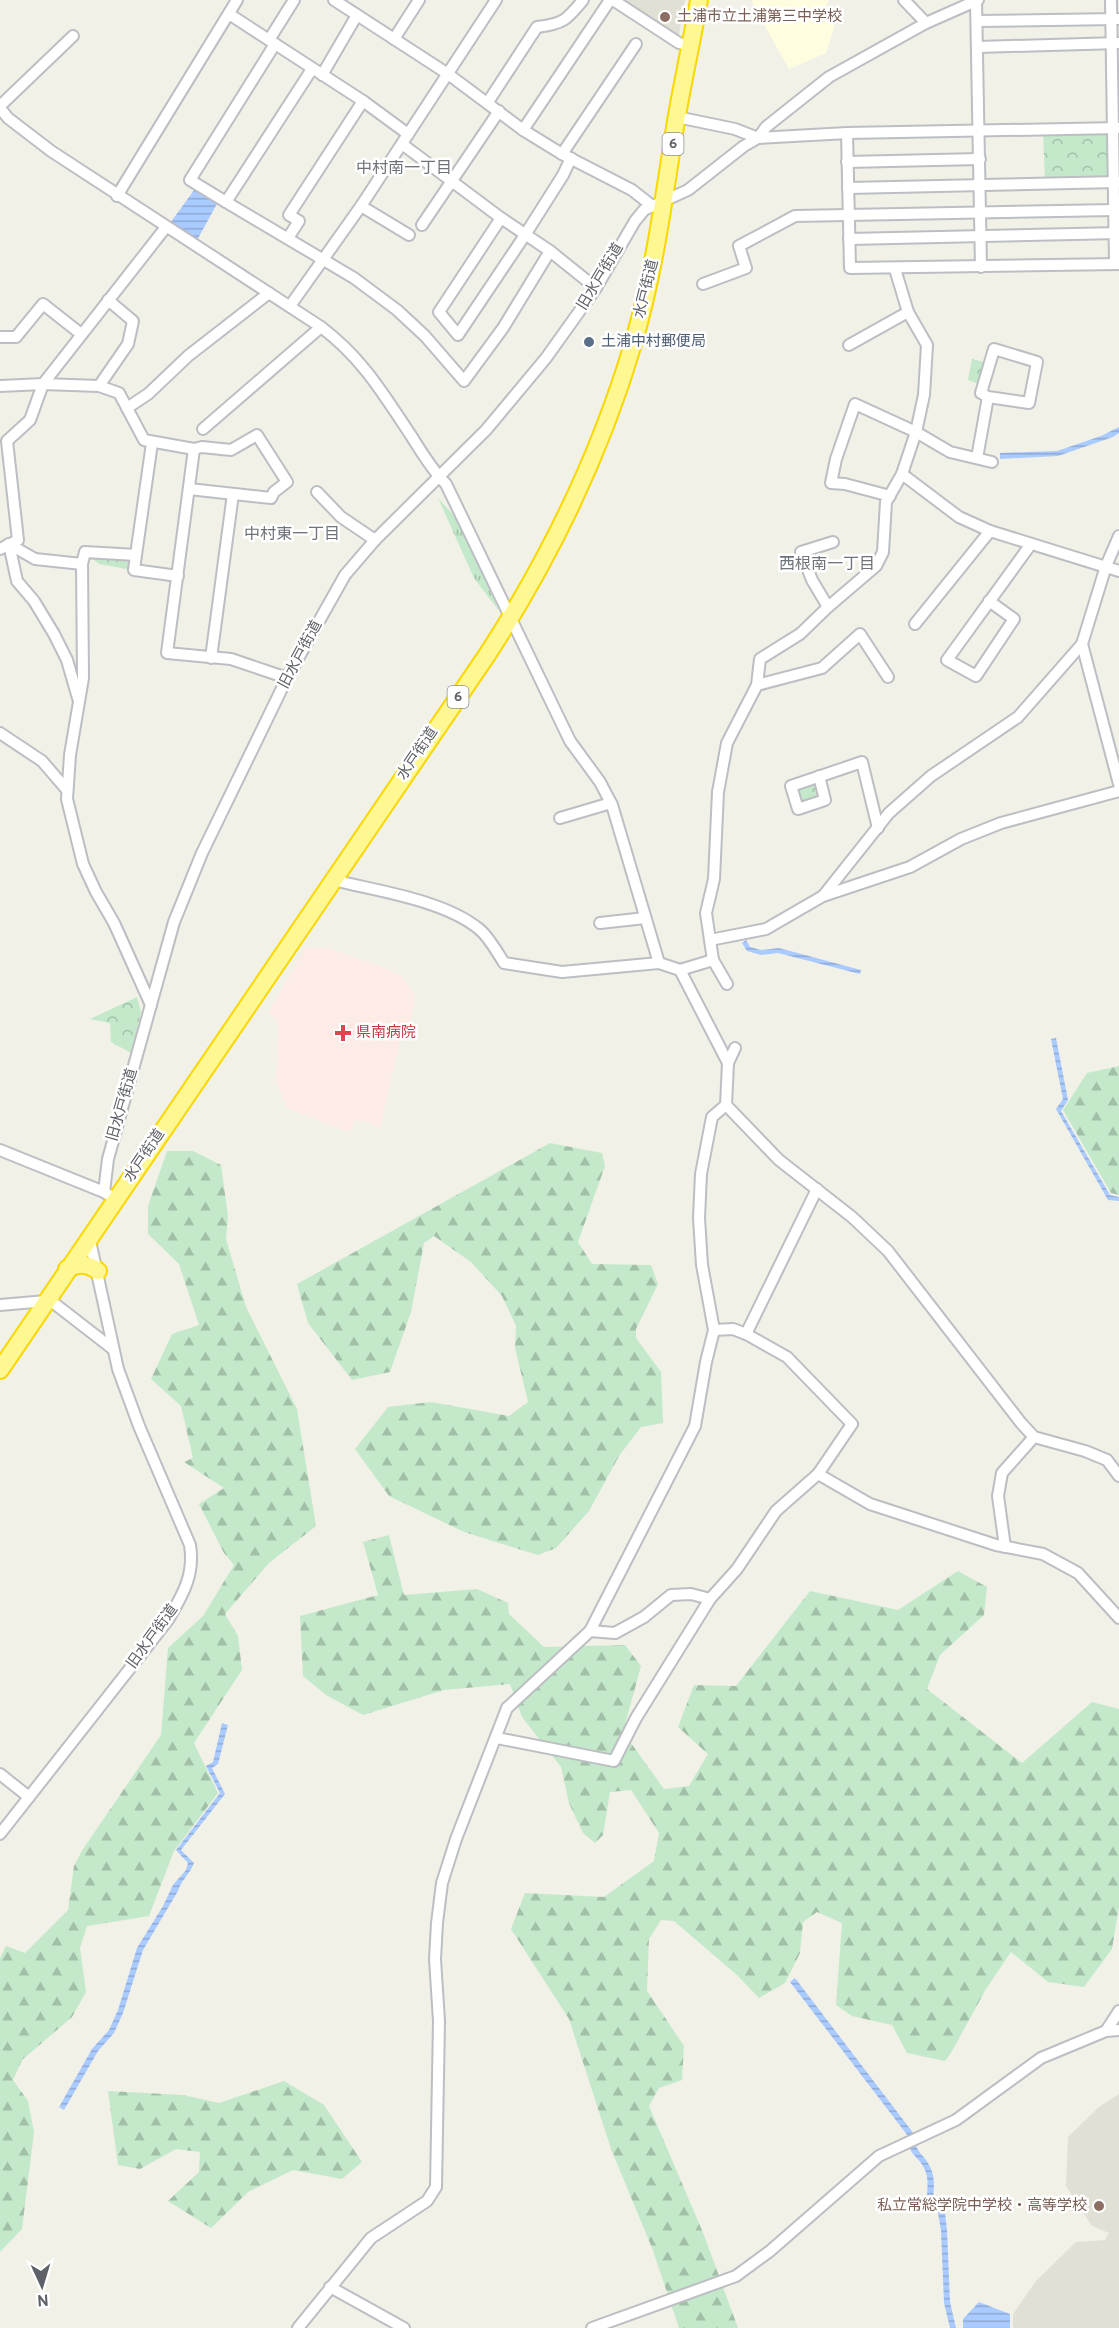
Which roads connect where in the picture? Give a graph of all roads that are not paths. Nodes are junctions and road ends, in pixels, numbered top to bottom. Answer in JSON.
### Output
{"nodes":[{"id":1,"x":237,"y":0,"type":"edge"},
{"id":2,"x":294,"y":0,"type":"edge"},
{"id":3,"x":334,"y":0,"type":"edge"},
{"id":4,"x":355,"y":0,"type":"edge"},
{"id":5,"x":419,"y":0,"type":"edge"},
{"id":6,"x":496,"y":0,"type":"edge"},
{"id":7,"x":583,"y":0,"type":"edge"},
{"id":8,"x":611,"y":0,"type":"edge"},
{"id":9,"x":699,"y":0,"type":"edge"},
{"id":10,"x":904,"y":0,"type":"edge"},
{"id":11,"x":1112,"y":0,"type":"edge"},
{"id":12,"x":977,"y":1,"type":"edge"},
{"id":13,"x":353,"y":13,"type":"junction"},
{"id":14,"x":229,"y":14,"type":"junction"},
{"id":15,"x":1115,"y":19,"type":"edge"},
{"id":16,"x":977,"y":21,"type":"junction"},
{"id":17,"x":926,"y":23,"type":"junction"},
{"id":18,"x":73,"y":36,"type":"dead end"},
{"id":19,"x":394,"y":39,"type":"junction"},
{"id":20,"x":272,"y":42,"type":"junction"},
{"id":21,"x":1115,"y":43,"type":"edge"},
{"id":22,"x":636,"y":44,"type":"dead end"},
{"id":23,"x":691,"y":46,"type":"junction"},
{"id":24,"x":978,"y":47,"type":"junction"},
{"id":25,"x":1115,"y":71,"type":"edge"},
{"id":26,"x":317,"y":72,"type":"junction"},
{"id":27,"x":448,"y":74,"type":"junction"},
{"id":28,"x":363,"y":101,"type":"junction"},
{"id":29,"x":488,"y":102,"type":"junction"},
{"id":30,"x":0,"y":107,"type":"edge"},
{"id":31,"x":499,"y":111,"type":"junction"},
{"id":32,"x":677,"y":117,"type":"junction"},
{"id":33,"x":8,"y":118,"type":"junction"},
{"id":34,"x":0,"y":127,"type":"edge"},
{"id":35,"x":1115,"y":128,"type":"edge"},
{"id":36,"x":523,"y":130,"type":"junction"},
{"id":37,"x":980,"y":131,"type":"junction"},
{"id":38,"x":847,"y":133,"type":"junction"},
{"id":39,"x":758,"y":138,"type":"junction"},
{"id":40,"x":405,"y":139,"type":"junction"},
{"id":41,"x":566,"y":156,"type":"junction"},
{"id":42,"x":1116,"y":156,"type":"edge"},
{"id":43,"x":980,"y":159,"type":"junction"},
{"id":44,"x":847,"y":162,"type":"junction"},
{"id":45,"x":451,"y":180,"type":"junction"},
{"id":46,"x":1116,"y":182,"type":"edge"},
{"id":47,"x":980,"y":185,"type":"junction"},
{"id":48,"x":848,"y":188,"type":"junction"},
{"id":49,"x":117,"y":196,"type":"junction"},
{"id":50,"x":226,"y":202,"type":"junction"},
{"id":51,"x":657,"y":203,"type":"junction"},
{"id":52,"x":361,"y":206,"type":"junction"},
{"id":53,"x":1114,"y":210,"type":"junction"},
{"id":54,"x":980,"y":212,"type":"junction"},
{"id":55,"x":848,"y":214,"type":"junction"},
{"id":56,"x":501,"y":218,"type":"junction"},
{"id":57,"x":422,"y":225,"type":"dead end"},
{"id":58,"x":166,"y":227,"type":"junction"},
{"id":59,"x":1117,"y":233,"type":"edge"},
{"id":60,"x":409,"y":235,"type":"dead end"},
{"id":61,"x":525,"y":235,"type":"junction"},
{"id":62,"x":981,"y":236,"type":"junction"},
{"id":63,"x":288,"y":238,"type":"junction"},
{"id":64,"x":849,"y":239,"type":"junction"},
{"id":65,"x":550,"y":251,"type":"junction"},
{"id":66,"x":323,"y":260,"type":"junction"},
{"id":67,"x":1117,"y":264,"type":"edge"},
{"id":68,"x":981,"y":267,"type":"junction"},
{"id":69,"x":895,"y":269,"type":"junction"},
{"id":70,"x":703,"y":284,"type":"dead end"},
{"id":71,"x":596,"y":288,"type":"junction"},
{"id":72,"x":269,"y":293,"type":"junction"},
{"id":73,"x":108,"y":300,"type":"junction"},
{"id":74,"x":290,"y":306,"type":"junction"},
{"id":75,"x":908,"y":312,"type":"junction"},
{"id":76,"x":321,"y":327,"type":"junction"},
{"id":77,"x":81,"y":334,"type":"junction"},
{"id":78,"x":0,"y":338,"type":"edge"},
{"id":79,"x":849,"y":345,"type":"dead end"},
{"id":80,"x":44,"y":384,"type":"junction"},
{"id":81,"x":0,"y":386,"type":"edge"},
{"id":82,"x":99,"y":386,"type":"junction"},
{"id":83,"x":988,"y":397,"type":"junction"},
{"id":84,"x":127,"y":408,"type":"junction"},
{"id":85,"x":203,"y":429,"type":"dead end"},
{"id":86,"x":916,"y":432,"type":"junction"},
{"id":87,"x":4,"y":440,"type":"edge"},
{"id":88,"x":152,"y":443,"type":"junction"},
{"id":89,"x":194,"y":449,"type":"junction"},
{"id":90,"x":977,"y":458,"type":"junction"},
{"id":91,"x":992,"y":462,"type":"dead end"},
{"id":92,"x":902,"y":474,"type":"junction"},
{"id":93,"x":439,"y":477,"type":"junction"},
{"id":94,"x":189,"y":489,"type":"junction"},
{"id":95,"x":317,"y":492,"type":"dead end"},
{"id":96,"x":233,"y":494,"type":"junction"},
{"id":97,"x":890,"y":496,"type":"junction"},
{"id":98,"x":990,"y":531,"type":"junction"},
{"id":99,"x":1119,"y":536,"type":"edge"},
{"id":100,"x":375,"y":540,"type":"junction"},
{"id":101,"x":833,"y":542,"type":"dead end"},
{"id":102,"x":1031,"y":544,"type":"junction"},
{"id":103,"x":5,"y":546,"type":"edge"},
{"id":104,"x":136,"y":555,"type":"junction"},
{"id":105,"x":81,"y":564,"type":"junction"},
{"id":106,"x":1106,"y":566,"type":"junction"},
{"id":107,"x":1119,"y":571,"type":"edge"},
{"id":108,"x":178,"y":576,"type":"junction"},
{"id":109,"x":989,"y":601,"type":"junction"},
{"id":110,"x":828,"y":607,"type":"junction"},
{"id":111,"x":510,"y":619,"type":"junction"},
{"id":112,"x":915,"y":624,"type":"dead end"},
{"id":113,"x":1082,"y":644,"type":"junction"},
{"id":114,"x":211,"y":658,"type":"junction"},
{"id":115,"x":888,"y":676,"type":"dead end"},
{"id":116,"x":287,"y":678,"type":"junction"},
{"id":117,"x":757,"y":685,"type":"junction"},
{"id":118,"x":79,"y":701,"type":"junction"},
{"id":119,"x":0,"y":733,"type":"edge"},
{"id":120,"x":1116,"y":760,"type":"edge"},
{"id":121,"x":819,"y":776,"type":"dead end"},
{"id":122,"x":1119,"y":784,"type":"edge"},
{"id":123,"x":66,"y":790,"type":"junction"},
{"id":124,"x":1119,"y":791,"type":"edge"},
{"id":125,"x":611,"y":803,"type":"junction"},
{"id":126,"x":560,"y":818,"type":"dead end"},
{"id":127,"x":878,"y":828,"type":"junction"},
{"id":128,"x":333,"y":880,"type":"junction"},
{"id":129,"x":823,"y":896,"type":"junction"},
{"id":130,"x":645,"y":918,"type":"junction"},
{"id":131,"x":600,"y":923,"type":"dead end"},
{"id":132,"x":710,"y":940,"type":"junction"},
{"id":133,"x":713,"y":960,"type":"junction"},
{"id":134,"x":659,"y":963,"type":"junction"},
{"id":135,"x":680,"y":970,"type":"junction"},
{"id":136,"x":727,"y":984,"type":"dead end"},
{"id":137,"x":151,"y":1005,"type":"junction"},
{"id":138,"x":735,"y":1048,"type":"dead end"},
{"id":139,"x":728,"y":1063,"type":"junction"},
{"id":140,"x":726,"y":1105,"type":"junction"},
{"id":141,"x":0,"y":1150,"type":"edge"},
{"id":142,"x":817,"y":1189,"type":"junction"},
{"id":143,"x":110,"y":1195,"type":"junction"},
{"id":144,"x":89,"y":1236,"type":"junction"},
{"id":145,"x":67,"y":1269,"type":"junction"},
{"id":146,"x":98,"y":1271,"type":"junction"},
{"id":147,"x":46,"y":1301,"type":"junction"},
{"id":148,"x":0,"y":1305,"type":"edge"},
{"id":149,"x":714,"y":1330,"type":"junction"},
{"id":150,"x":746,"y":1334,"type":"junction"},
{"id":151,"x":113,"y":1350,"type":"junction"},
{"id":152,"x":0,"y":1370,"type":"edge"},
{"id":153,"x":1034,"y":1437,"type":"junction"},
{"id":154,"x":818,"y":1474,"type":"junction"},
{"id":155,"x":1119,"y":1476,"type":"edge"},
{"id":156,"x":1005,"y":1547,"type":"junction"},
{"id":157,"x":710,"y":1599,"type":"junction"},
{"id":158,"x":1119,"y":1618,"type":"edge"},
{"id":159,"x":590,"y":1631,"type":"junction"},
{"id":160,"x":496,"y":1738,"type":"junction"},
{"id":161,"x":0,"y":1774,"type":"edge"},
{"id":162,"x":29,"y":1797,"type":"junction"},
{"id":163,"x":0,"y":1834,"type":"edge"},
{"id":164,"x":1119,"y":2011,"type":"edge"},
{"id":165,"x":1119,"y":2030,"type":"edge"},
{"id":166,"x":1106,"y":2031,"type":"junction"},
{"id":167,"x":330,"y":2288,"type":"junction"},
{"id":168,"x":298,"y":2328,"type":"edge"},
{"id":169,"x":404,"y":2328,"type":"edge"},
{"id":170,"x":592,"y":2328,"type":"edge"}],
"edges":[{"from":1,"to":14,"type":"street"},
{"from":2,"to":20,"type":"street"},
{"from":3,"to":13,"type":"street"},
{"from":4,"to":13,"type":"street"},
{"from":5,"to":19,"type":"street"},
{"from":6,"to":27,"type":"street"},
{"from":7,"to":29,"type":"street"},
{"from":8,"to":23,"type":"street"},
{"from":8,"to":36,"type":"street"},
{"from":9,"to":23,"type":"highway","name":"水戸街道","number":"6"},
{"from":10,"to":17,"type":"street"},
{"from":11,"to":15,"type":"street"},
{"from":12,"to":16,"type":"street"},
{"from":12,"to":17,"type":"street"},
{"from":13,"to":19,"type":"street"},
{"from":13,"to":26,"type":"street"},
{"from":14,"to":20,"type":"street"},
{"from":14,"to":49,"type":"street"},
{"from":15,"to":16,"type":"street"},
{"from":15,"to":21,"type":"street"},
{"from":16,"to":24,"type":"street"},
{"from":17,"to":39,"type":"street"},
{"from":18,"to":30,"type":"street"},
{"from":19,"to":27,"type":"street"},
{"from":20,"to":26,"type":"street"},
{"from":20,"to":50,"type":"street"},
{"from":21,"to":24,"type":"street"},
{"from":21,"to":25,"type":"street"},
{"from":22,"to":41,"type":"street"},
{"from":23,"to":32,"type":"highway","name":"水戸街道","number":"6"},
{"from":24,"to":37,"type":"street"},
{"from":25,"to":35,"type":"street"},
{"from":26,"to":28,"type":"street"},
{"from":26,"to":50,"type":"street"},
{"from":27,"to":29,"type":"street"},
{"from":27,"to":40,"type":"street"},
{"from":28,"to":40,"type":"street"},
{"from":28,"to":63,"type":"street"},
{"from":29,"to":31,"type":"street"},
{"from":30,"to":33,"type":"street"},
{"from":31,"to":36,"type":"street"},
{"from":31,"to":45,"type":"street"},
{"from":32,"to":39,"type":"street"},
{"from":32,"to":51,"type":"highway","name":"水戸街道","number":"6"},
{"from":33,"to":34,"type":"street"},
{"from":33,"to":49,"type":"street"},
{"from":35,"to":37,"type":"street"},
{"from":35,"to":42,"type":"street"},
{"from":36,"to":41,"type":"street"},
{"from":37,"to":38,"type":"street"},
{"from":37,"to":43,"type":"street"},
{"from":38,"to":39,"type":"street"},
{"from":38,"to":44,"type":"street"},
{"from":39,"to":51,"type":"street"},
{"from":40,"to":45,"type":"street"},
{"from":40,"to":52,"type":"street"},
{"from":41,"to":51,"type":"street"},
{"from":41,"to":61,"type":"street"},
{"from":42,"to":46,"type":"street"},
{"from":43,"to":44,"type":"street"},
{"from":43,"to":47,"type":"street"},
{"from":44,"to":48,"type":"street"},
{"from":45,"to":56,"type":"street"},
{"from":45,"to":57,"type":"street"},
{"from":46,"to":47,"type":"street"},
{"from":46,"to":53,"type":"street"},
{"from":47,"to":48,"type":"street"},
{"from":47,"to":54,"type":"street"},
{"from":48,"to":55,"type":"street"},
{"from":49,"to":58,"type":"street"},
{"from":50,"to":63,"type":"street"},
{"from":51,"to":71,"type":"street","name":"旧水戸街道"},
{"from":51,"to":111,"type":"highway","name":"水戸街道","number":"6"},
{"from":52,"to":60,"type":"street"},
{"from":52,"to":66,"type":"street"},
{"from":53,"to":54,"type":"street"},
{"from":53,"to":59,"type":"street"},
{"from":54,"to":55,"type":"street"},
{"from":54,"to":62,"type":"street"},
{"from":55,"to":64,"type":"street"},
{"from":55,"to":70,"type":"street"},
{"from":56,"to":61,"type":"street"},
{"from":56,"to":61,"type":"street"},
{"from":58,"to":72,"type":"street"},
{"from":58,"to":73,"type":"street"},
{"from":59,"to":62,"type":"street"},
{"from":59,"to":67,"type":"street"},
{"from":61,"to":65,"type":"street"},
{"from":62,"to":64,"type":"street"},
{"from":62,"to":68,"type":"street"},
{"from":63,"to":66,"type":"street"},
{"from":64,"to":69,"type":"street"},
{"from":65,"to":66,"type":"street"},
{"from":65,"to":71,"type":"street"},
{"from":66,"to":74,"type":"street"},
{"from":67,"to":68,"type":"street"},
{"from":68,"to":69,"type":"street"},
{"from":69,"to":75,"type":"street"},
{"from":71,"to":93,"type":"street","name":"旧水戸街道"},
{"from":72,"to":74,"type":"street"},
{"from":72,"to":84,"type":"street"},
{"from":73,"to":77,"type":"street"},
{"from":73,"to":82,"type":"street"},
{"from":74,"to":76,"type":"street"},
{"from":75,"to":79,"type":"street"},
{"from":75,"to":86,"type":"street"},
{"from":76,"to":85,"type":"street"},
{"from":76,"to":93,"type":"street"},
{"from":77,"to":78,"type":"street"},
{"from":77,"to":80,"type":"street"},
{"from":80,"to":81,"type":"street"},
{"from":80,"to":82,"type":"street"},
{"from":80,"to":87,"type":"street"},
{"from":82,"to":84,"type":"street"},
{"from":83,"to":83,"type":"street"},
{"from":83,"to":90,"type":"street"},
{"from":84,"to":88,"type":"street"},
{"from":86,"to":90,"type":"street"},
{"from":86,"to":92,"type":"street"},
{"from":86,"to":97,"type":"street"},
{"from":87,"to":103,"type":"street"},
{"from":88,"to":89,"type":"street"},
{"from":88,"to":104,"type":"street"},
{"from":89,"to":94,"type":"street"},
{"from":89,"to":96,"type":"street"},
{"from":90,"to":91,"type":"street"},
{"from":92,"to":97,"type":"street"},
{"from":92,"to":98,"type":"street"},
{"from":93,"to":100,"type":"street","name":"旧水戸街道"},
{"from":93,"to":111,"type":"street"},
{"from":94,"to":96,"type":"street"},
{"from":94,"to":108,"type":"street"},
{"from":95,"to":100,"type":"street"},
{"from":96,"to":114,"type":"street"},
{"from":97,"to":110,"type":"street"},
{"from":98,"to":102,"type":"street"},
{"from":98,"to":112,"type":"street"},
{"from":99,"to":106,"type":"street"},
{"from":100,"to":116,"type":"street","name":"旧水戸街道"},
{"from":101,"to":110,"type":"street"},
{"from":102,"to":106,"type":"street"},
{"from":102,"to":109,"type":"street"},
{"from":103,"to":105,"type":"street"},
{"from":103,"to":118,"type":"street"},
{"from":104,"to":105,"type":"street"},
{"from":104,"to":108,"type":"street"},
{"from":105,"to":118,"type":"street"},
{"from":106,"to":107,"type":"street"},
{"from":106,"to":113,"type":"street"},
{"from":108,"to":114,"type":"street"},
{"from":109,"to":109,"type":"street"},
{"from":110,"to":117,"type":"street"},
{"from":111,"to":125,"type":"street"},
{"from":111,"to":128,"type":"highway","name":"水戸街道","number":"6"},
{"from":113,"to":120,"type":"street"},
{"from":113,"to":127,"type":"street"},
{"from":114,"to":116,"type":"street"},
{"from":115,"to":117,"type":"street"},
{"from":116,"to":137,"type":"street","name":"旧水戸街道"},
{"from":117,"to":132,"type":"street"},
{"from":118,"to":123,"type":"street"},
{"from":119,"to":123,"type":"street"},
{"from":120,"to":122,"type":"street"},
{"from":121,"to":127,"type":"street"},
{"from":123,"to":137,"type":"street"},
{"from":124,"to":129,"type":"street"},
{"from":125,"to":126,"type":"street"},
{"from":125,"to":130,"type":"street"},
{"from":127,"to":129,"type":"street"},
{"from":128,"to":134,"type":"street"},
{"from":128,"to":143,"type":"highway","name":"水戸街道","number":"6"},
{"from":129,"to":132,"type":"street"},
{"from":130,"to":131,"type":"street"},
{"from":130,"to":134,"type":"street"},
{"from":132,"to":133,"type":"street"},
{"from":133,"to":135,"type":"street"},
{"from":133,"to":136,"type":"street"},
{"from":134,"to":135,"type":"street"},
{"from":135,"to":139,"type":"street"},
{"from":137,"to":143,"type":"street","name":"旧水戸街道"},
{"from":138,"to":139,"type":"street"},
{"from":139,"to":140,"type":"street"},
{"from":140,"to":142,"type":"street"},
{"from":140,"to":149,"type":"street"},
{"from":141,"to":143,"type":"street"},
{"from":142,"to":150,"type":"street"},
{"from":142,"to":153,"type":"street"},
{"from":143,"to":144,"type":"highway","name":"水戸街道","number":"6"},
{"from":144,"to":145,"type":"highway","name":"水戸街道","number":"6"},
{"from":144,"to":146,"type":"street","name":"旧水戸街道"},
{"from":145,"to":146,"type":"highway"},
{"from":145,"to":147,"type":"highway","name":"水戸街道","number":"6"},
{"from":146,"to":151,"type":"street","name":"旧水戸街道"},
{"from":147,"to":148,"type":"street"},
{"from":147,"to":151,"type":"street"},
{"from":147,"to":152,"type":"highway","name":"水戸街道","number":"6"},
{"from":149,"to":150,"type":"street"},
{"from":149,"to":159,"type":"street"},
{"from":150,"to":154,"type":"street"},
{"from":151,"to":162,"type":"street","name":"旧水戸街道"},
{"from":153,"to":155,"type":"street"},
{"from":153,"to":156,"type":"street"},
{"from":154,"to":156,"type":"street"},
{"from":154,"to":157,"type":"street"},
{"from":156,"to":158,"type":"street"},
{"from":157,"to":159,"type":"street"},
{"from":157,"to":160,"type":"street"},
{"from":159,"to":160,"type":"street"},
{"from":160,"to":167,"type":"street"},
{"from":161,"to":162,"type":"street"},
{"from":162,"to":163,"type":"street","name":"旧水戸街道"},
{"from":164,"to":166,"type":"street"},
{"from":165,"to":166,"type":"street"},
{"from":166,"to":170,"type":"street"},
{"from":167,"to":168,"type":"street"},
{"from":167,"to":169,"type":"street"}]}
